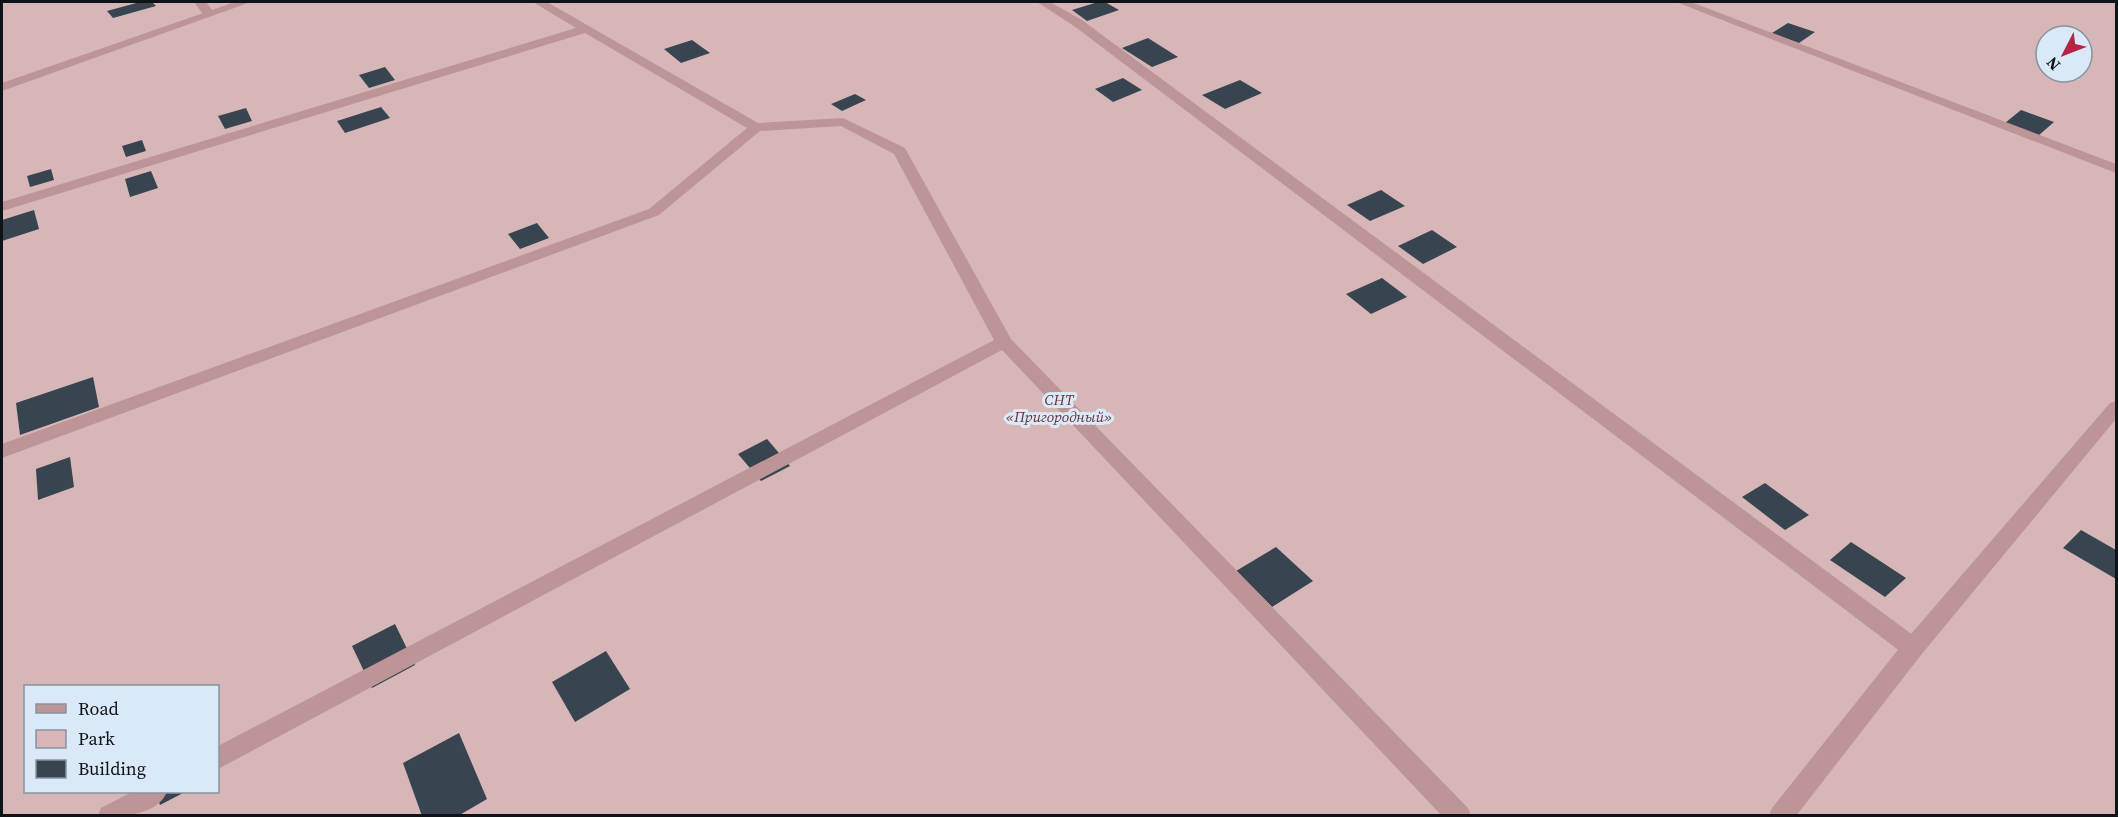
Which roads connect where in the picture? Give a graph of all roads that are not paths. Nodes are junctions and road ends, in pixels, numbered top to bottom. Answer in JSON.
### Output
{"nodes":[{"id":1,"x":200,"y":2,"type":"edge"},
{"id":2,"x":245,"y":2,"type":"edge"},
{"id":3,"x":539,"y":2,"type":"edge"},
{"id":4,"x":1043,"y":2,"type":"edge"},
{"id":5,"x":1682,"y":2,"type":"edge"},
{"id":6,"x":209,"y":14,"type":"junction"},
{"id":7,"x":586,"y":29,"type":"junction"},
{"id":8,"x":2,"y":87,"type":"edge"},
{"id":9,"x":756,"y":127,"type":"junction"},
{"id":10,"x":2116,"y":169,"type":"edge"},
{"id":11,"x":2,"y":207,"type":"edge"},
{"id":12,"x":1004,"y":342,"type":"junction"},
{"id":13,"x":2116,"y":407,"type":"edge"},
{"id":14,"x":2,"y":451,"type":"edge"},
{"id":15,"x":1913,"y":648,"type":"junction"},
{"id":16,"x":219,"y":757,"type":"edge"},
{"id":17,"x":153,"y":793,"type":"edge"},
{"id":18,"x":110,"y":816,"type":"edge"},
{"id":19,"x":1459,"y":816,"type":"edge"},
{"id":20,"x":1781,"y":816,"type":"edge"}],
"edges":[{"from":1,"to":6,"type":"street"},
{"from":2,"to":6,"type":"street"},
{"from":3,"to":7,"type":"street"},
{"from":4,"to":15,"type":"street"},
{"from":5,"to":10,"type":"street"},
{"from":6,"to":8,"type":"street"},
{"from":7,"to":9,"type":"street"},
{"from":7,"to":11,"type":"street"},
{"from":9,"to":12,"type":"street"},
{"from":9,"to":14,"type":"street"},
{"from":12,"to":16,"type":"street"},
{"from":12,"to":19,"type":"street"},
{"from":13,"to":15,"type":"street"},
{"from":15,"to":20,"type":"street"},
{"from":17,"to":18,"type":"street"}]}
